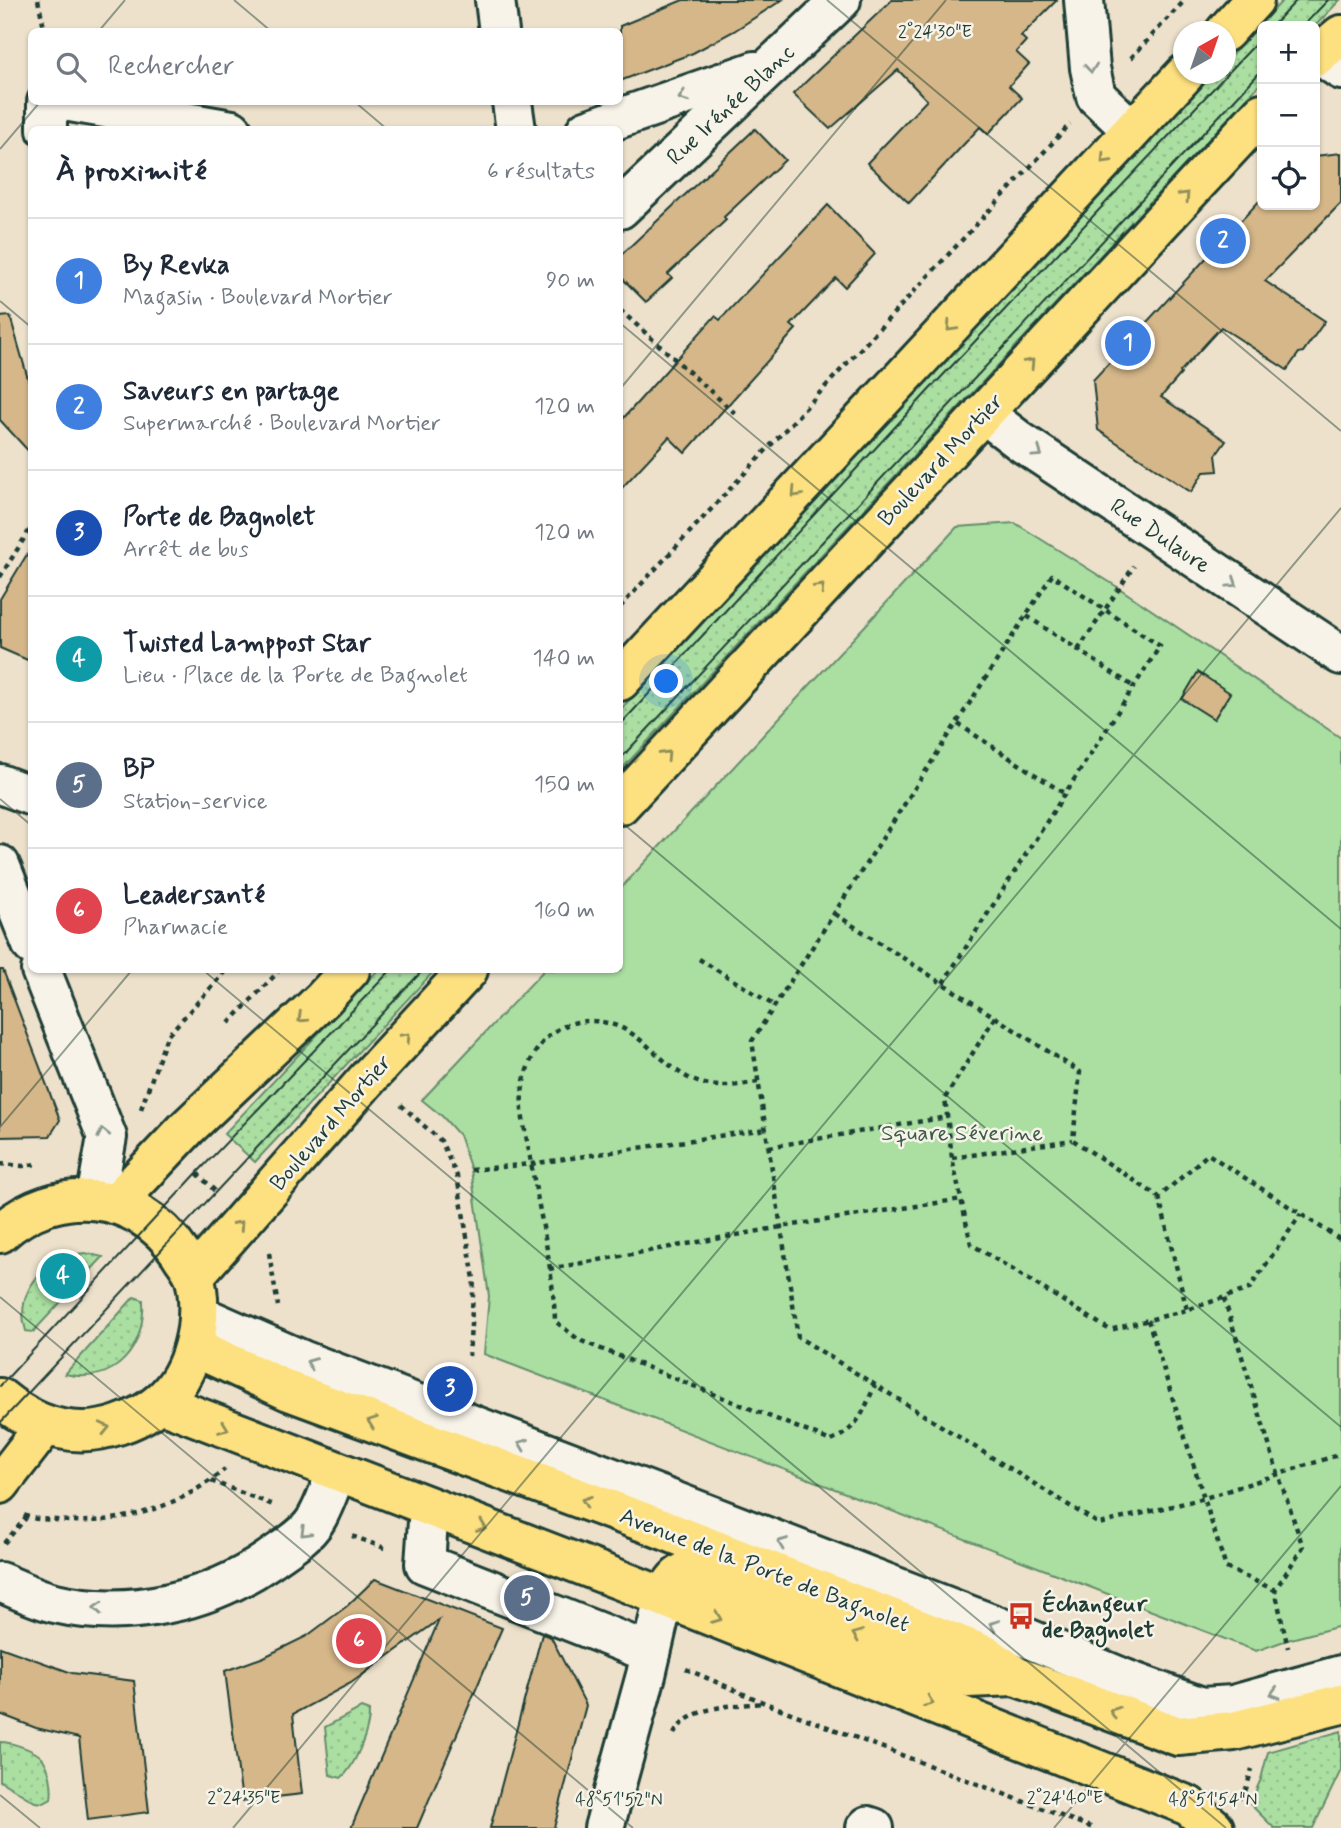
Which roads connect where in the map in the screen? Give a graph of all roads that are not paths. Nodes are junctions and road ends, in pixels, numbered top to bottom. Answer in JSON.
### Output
{"nodes":[{"id":1,"x":495,"y":0,"type":"edge"},
{"id":2,"x":841,"y":0,"type":"edge"},
{"id":3,"x":1084,"y":0,"type":"edge"},
{"id":4,"x":1254,"y":0,"type":"edge"},
{"id":5,"x":1235,"y":21,"type":"edge"},
{"id":6,"x":498,"y":28,"type":"edge"},
{"id":7,"x":771,"y":66,"type":"junction"},
{"id":8,"x":1176,"y":84,"type":"edge"},
{"id":9,"x":47,"y":105,"type":"edge"},
{"id":10,"x":87,"y":105,"type":"edge"},
{"id":11,"x":512,"y":105,"type":"edge"},
{"id":12,"x":1257,"y":118,"type":"edge"},
{"id":13,"x":47,"y":126,"type":"edge"},
{"id":14,"x":209,"y":126,"type":"edge"},
{"id":15,"x":515,"y":126,"type":"edge"},
{"id":16,"x":600,"y":126,"type":"edge"},
{"id":17,"x":1132,"y":130,"type":"junction"},
{"id":18,"x":623,"y":206,"type":"edge"},
{"id":19,"x":983,"y":413,"type":"junction"},
{"id":20,"x":1341,"y":654,"type":"edge"},
{"id":21,"x":623,"y":678,"type":"edge"},
{"id":22,"x":0,"y":784,"type":"edge"},
{"id":23,"x":28,"y":794,"type":"edge"},
{"id":24,"x":623,"y":802,"type":"edge"},
{"id":25,"x":0,"y":865,"type":"edge"},
{"id":26,"x":28,"y":935,"type":"edge"},
{"id":27,"x":42,"y":973,"type":"edge"},
{"id":28,"x":347,"y":973,"type":"edge"},
{"id":29,"x":465,"y":973,"type":"edge"},
{"id":30,"x":105,"y":1202,"type":"junction"},
{"id":31,"x":9,"y":1214,"type":"edge"},
{"id":32,"x":194,"y":1276,"type":"junction"},
{"id":33,"x":196,"y":1331,"type":"junction"},
{"id":34,"x":0,"y":1398,"type":"edge"},
{"id":35,"x":161,"y":1404,"type":"junction"},
{"id":36,"x":45,"y":1426,"type":"junction"},
{"id":37,"x":337,"y":1472,"type":"junction"},
{"id":38,"x":0,"y":1484,"type":"edge"},
{"id":39,"x":429,"y":1507,"type":"junction"},
{"id":40,"x":0,"y":1582,"type":"edge"},
{"id":41,"x":664,"y":1597,"type":"junction"},
{"id":42,"x":651,"y":1653,"type":"junction"},
{"id":43,"x":1341,"y":1675,"type":"edge"},
{"id":44,"x":1015,"y":1676,"type":"junction"},
{"id":45,"x":1125,"y":1679,"type":"junction"},
{"id":46,"x":1341,"y":1704,"type":"edge"},
{"id":47,"x":1178,"y":1736,"type":"junction"},
{"id":48,"x":1226,"y":1815,"type":"edge"},
{"id":49,"x":604,"y":1828,"type":"edge"},
{"id":50,"x":866,"y":1828,"type":"edge"},
{"id":51,"x":874,"y":1828,"type":"edge"}],
"edges":[{"from":1,"to":6,"type":"street"},
{"from":2,"to":7,"type":"street","name":"Rue Irénée Blanc"},
{"from":3,"to":17,"type":"street","one_way":true},
{"from":4,"to":5,"type":"main road"},
{"from":7,"to":16,"type":"street","one_way":true},
{"from":7,"to":18,"type":"street","name":"Rue Irénée Blanc"},
{"from":8,"to":17,"type":"main road"},
{"from":9,"to":13,"type":"street"},
{"from":10,"to":14,"type":"street"},
{"from":11,"to":15,"type":"street"},
{"from":19,"to":12,"type":"main road","name":"Boulevard Mortier","one_way":true},
{"from":17,"to":21,"type":"main road","one_way":true},
{"from":19,"to":20,"type":"street","name":"Rue Dulaure","one_way":true},
{"from":24,"to":19,"type":"main road","name":"Boulevard Mortier","one_way":true},
{"from":22,"to":23,"type":"street"},
{"from":25,"to":26,"type":"street"},
{"from":30,"to":27,"type":"street","one_way":true},
{"from":28,"to":30,"type":"main road","one_way":true},
{"from":32,"to":29,"type":"main road","name":"Boulevard Mortier","one_way":true},
{"from":30,"to":31,"type":"main road"},
{"from":30,"to":32,"type":"main road"},
{"from":32,"to":33,"type":"main road"},
{"from":33,"to":35,"type":"main road"},
{"from":44,"to":33,"type":"main road","name":"Avenue de la Porte de Bagnolet","one_way":true},
{"from":45,"to":33,"type":"street","one_way":true},
{"from":34,"to":36,"type":"main road"},
{"from":36,"to":35,"type":"main road","one_way":true},
{"from":35,"to":37,"type":"main road","one_way":true},
{"from":36,"to":38,"type":"main road"},
{"from":37,"to":39,"type":"main road"},
{"from":37,"to":40,"type":"street","one_way":true},
{"from":39,"to":41,"type":"main road","one_way":true},
{"from":39,"to":42,"type":"street"},
{"from":41,"to":42,"type":"street"},
{"from":44,"to":41,"type":"main road","one_way":true},
{"from":41,"to":48,"type":"main road","one_way":true},
{"from":42,"to":49,"type":"street"},
{"from":43,"to":45,"type":"street","one_way":true},
{"from":47,"to":44,"type":"main road","name":"Avenue de la Porte de Bagnolet","one_way":true},
{"from":45,"to":47,"type":"street"},
{"from":46,"to":47,"type":"main road","name":"Avenue de la Porte de Bagnolet"},
{"from":50,"to":51,"type":"street"}]}
